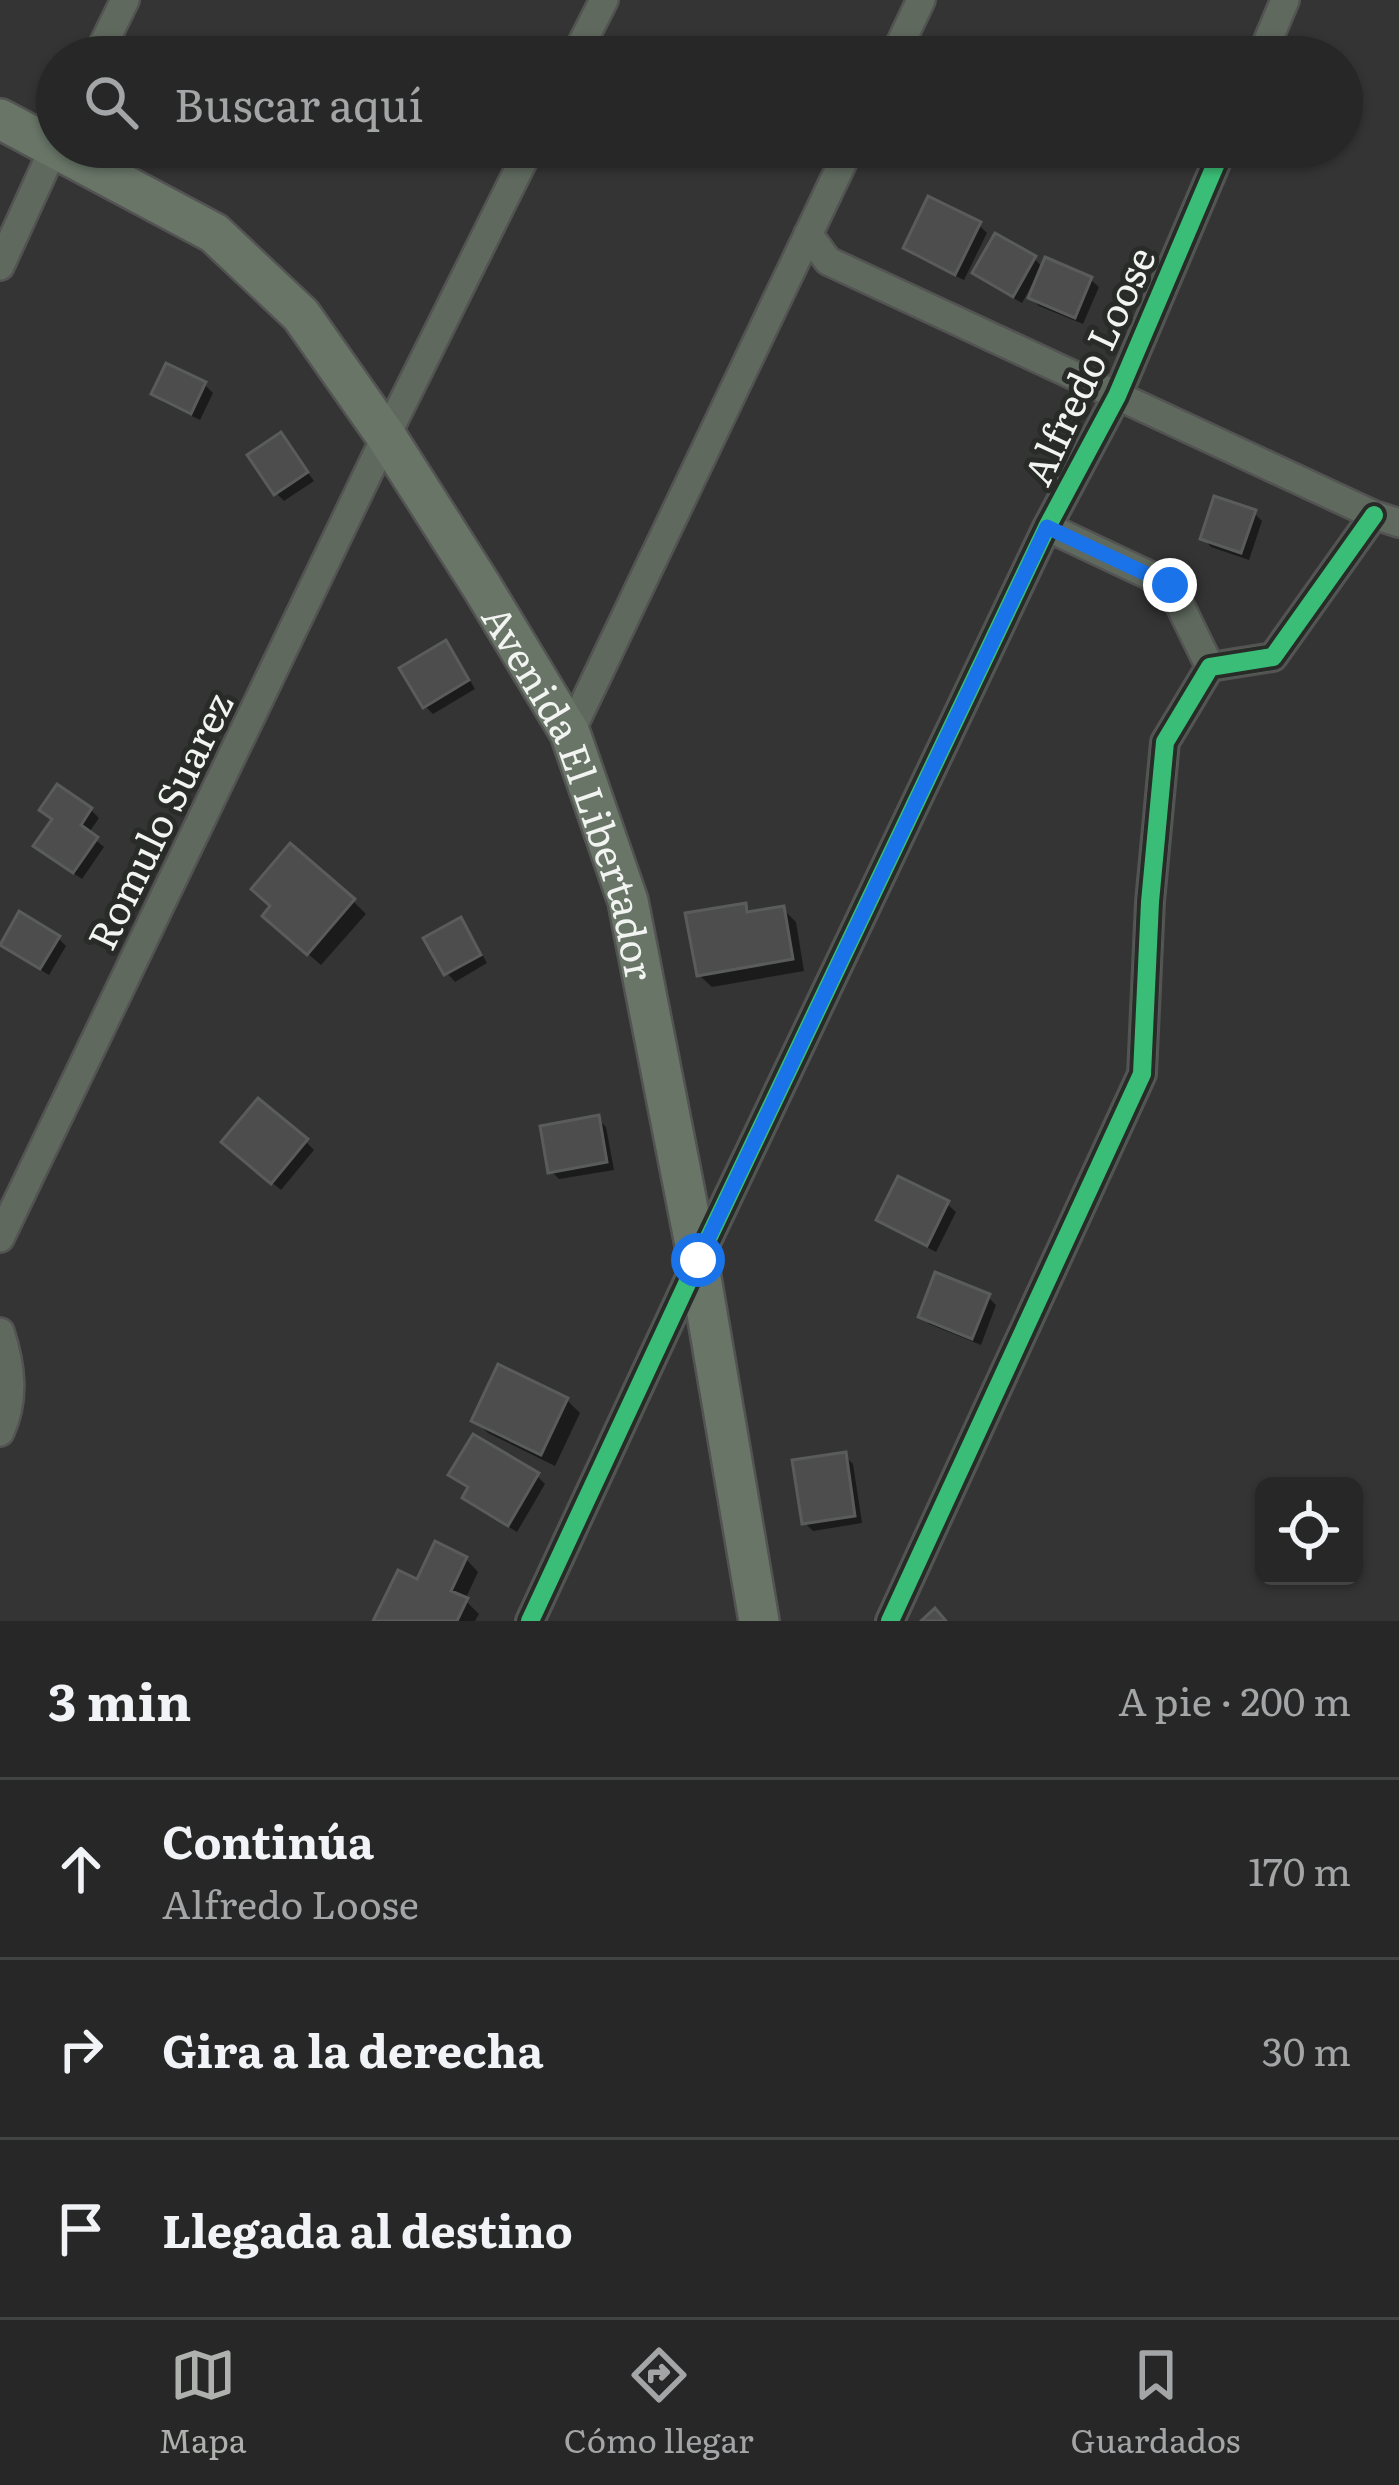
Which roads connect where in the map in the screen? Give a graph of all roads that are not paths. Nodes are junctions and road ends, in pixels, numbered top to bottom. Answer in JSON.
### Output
{"nodes":[{"id":1,"x":124,"y":0,"type":"edge"},
{"id":2,"x":604,"y":0,"type":"edge"},
{"id":3,"x":921,"y":0,"type":"edge"},
{"id":4,"x":1285,"y":0,"type":"edge"},
{"id":5,"x":107,"y":36,"type":"edge"},
{"id":6,"x":586,"y":36,"type":"edge"},
{"id":7,"x":904,"y":36,"type":"edge"},
{"id":8,"x":1270,"y":36,"type":"edge"},
{"id":9,"x":0,"y":119,"type":"edge"},
{"id":10,"x":36,"y":134,"type":"edge"},
{"id":11,"x":45,"y":168,"type":"edge"},
{"id":12,"x":100,"y":168,"type":"edge"},
{"id":13,"x":520,"y":168,"type":"edge"},
{"id":14,"x":840,"y":168,"type":"edge"},
{"id":15,"x":1213,"y":168,"type":"edge"},
{"id":16,"x":808,"y":234,"type":"junction"},
{"id":17,"x":0,"y":266,"type":"edge"},
{"id":18,"x":1117,"y":396,"type":"junction"},
{"id":19,"x":386,"y":436,"type":"junction"},
{"id":20,"x":1387,"y":519,"type":"edge"},
{"id":21,"x":1047,"y":527,"type":"junction"},
{"id":22,"x":1210,"y":667,"type":"junction"},
{"id":23,"x":570,"y":733,"type":"junction"},
{"id":24,"x":0,"y":1238,"type":"edge"},
{"id":25,"x":698,"y":1260,"type":"junction"},
{"id":26,"x":0,"y":1332,"type":"edge"},
{"id":27,"x":0,"y":1432,"type":"edge"},
{"id":28,"x":530,"y":1621,"type":"edge"},
{"id":29,"x":759,"y":1621,"type":"edge"},
{"id":30,"x":890,"y":1621,"type":"edge"}],
"edges":[{"from":1,"to":5,"type":"street"},
{"from":2,"to":6,"type":"street"},
{"from":3,"to":7,"type":"street"},
{"from":4,"to":8,"type":"street"},
{"from":9,"to":10,"type":"main road","name":"Avenida El Libertador"},
{"from":11,"to":17,"type":"street"},
{"from":12,"to":19,"type":"main road","name":"Avenida El Libertador"},
{"from":13,"to":19,"type":"street","name":"Romulo Suarez"},
{"from":14,"to":16,"type":"street"},
{"from":15,"to":18,"type":"street","name":"Alfredo Loose"},
{"from":16,"to":18,"type":"street"},
{"from":16,"to":23,"type":"street"},
{"from":18,"to":20,"type":"street"},
{"from":18,"to":21,"type":"street","name":"Alfredo Loose"},
{"from":19,"to":23,"type":"main road","name":"Avenida El Libertador"},
{"from":19,"to":24,"type":"street","name":"Romulo Suarez"},
{"from":20,"to":22,"type":"street"},
{"from":21,"to":22,"type":"street"},
{"from":21,"to":25,"type":"street","name":"Alfredo Loose"},
{"from":22,"to":30,"type":"street"},
{"from":23,"to":25,"type":"main road","name":"Avenida El Libertador"},
{"from":25,"to":28,"type":"street","name":"Alfredo Loose"},
{"from":25,"to":29,"type":"main road","name":"Avenida El Libertador"},
{"from":26,"to":27,"type":"street"}]}
